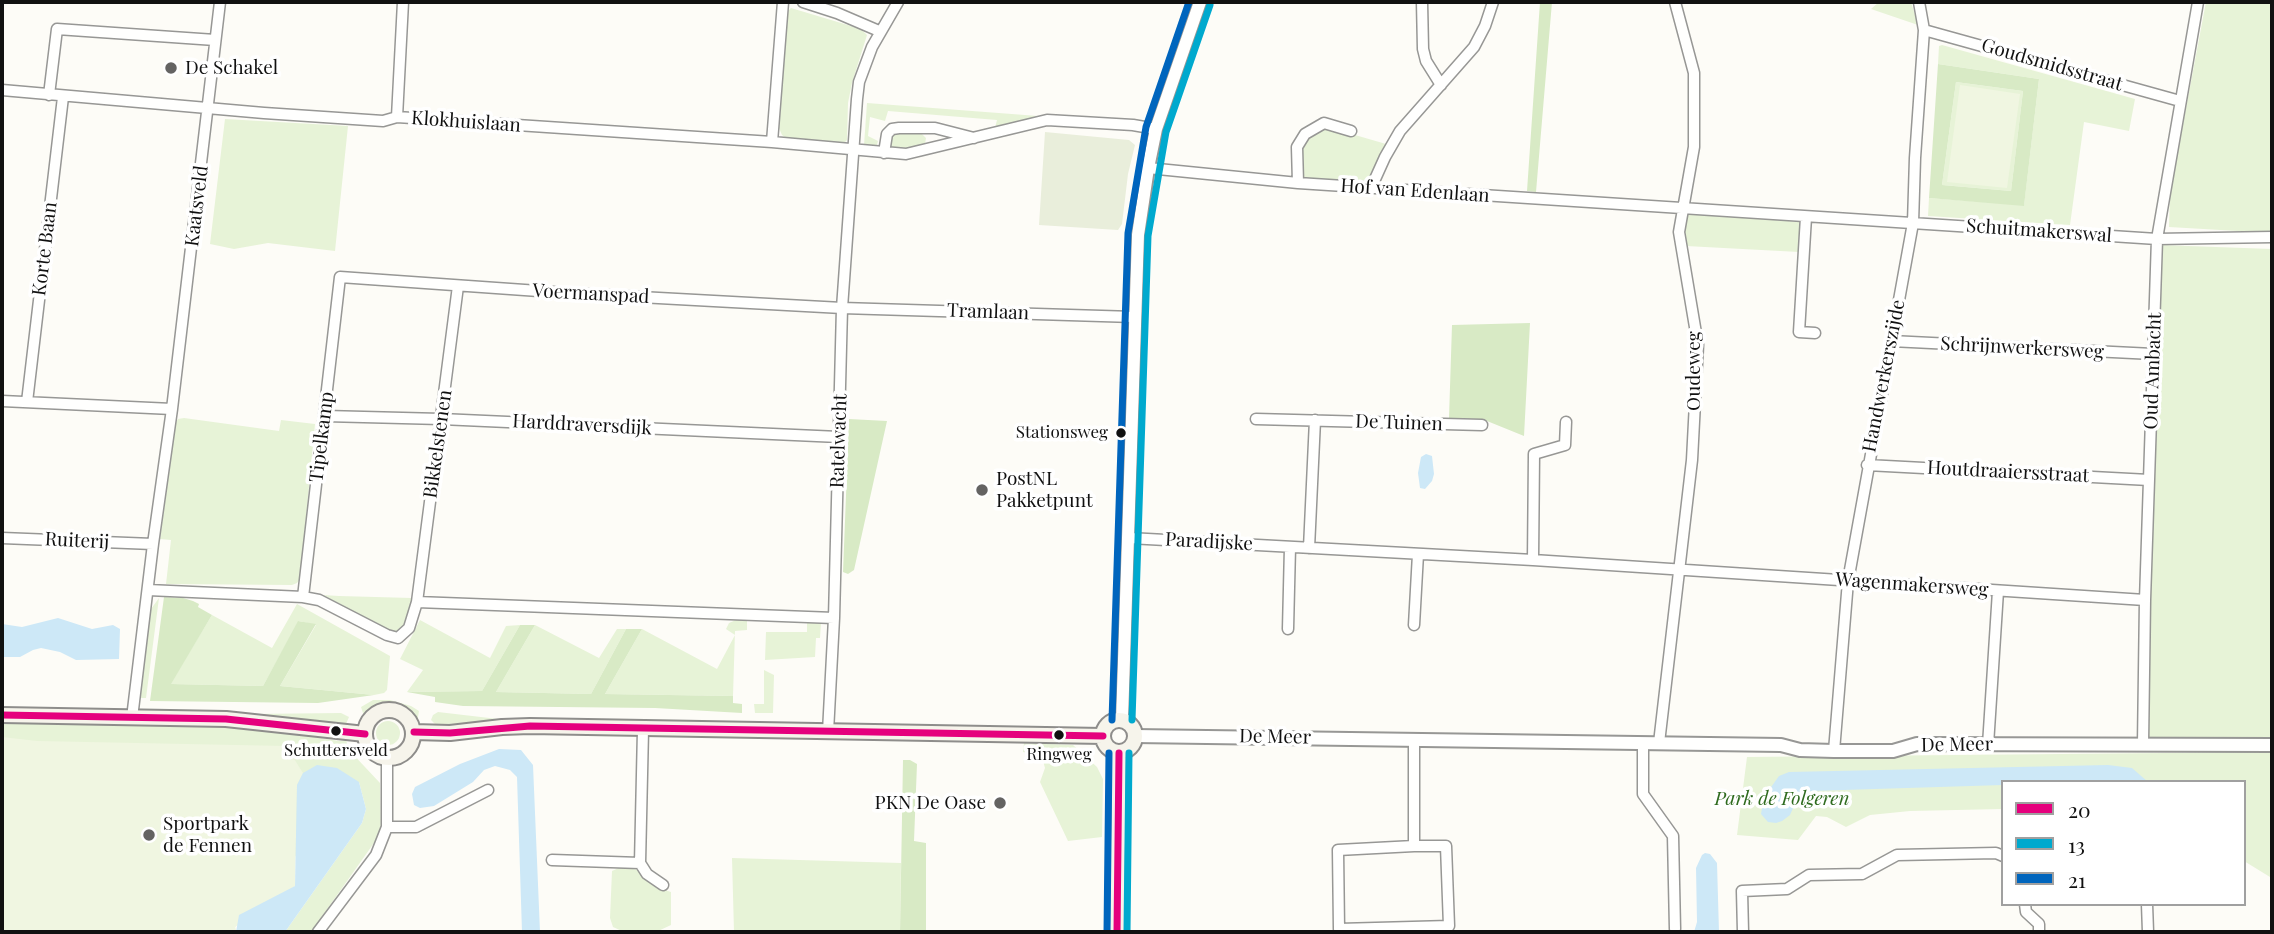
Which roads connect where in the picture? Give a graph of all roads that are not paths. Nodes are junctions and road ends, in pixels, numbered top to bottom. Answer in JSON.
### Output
{"nodes":[{"id":1,"x":220,"y":2,"type":"edge"},
{"id":2,"x":403,"y":2,"type":"edge"},
{"id":3,"x":783,"y":2,"type":"edge"},
{"id":4,"x":803,"y":2,"type":"edge"},
{"id":5,"x":898,"y":2,"type":"edge"},
{"id":6,"x":1200,"y":2,"type":"edge"},
{"id":7,"x":1422,"y":2,"type":"edge"},
{"id":8,"x":1493,"y":2,"type":"edge"},
{"id":9,"x":1675,"y":2,"type":"edge"},
{"id":10,"x":1919,"y":2,"type":"edge"},
{"id":11,"x":2198,"y":2,"type":"edge"},
{"id":12,"x":1924,"y":30,"type":"junction"},
{"id":13,"x":880,"y":31,"type":"junction"},
{"id":14,"x":215,"y":40,"type":"junction"},
{"id":15,"x":1441,"y":85,"type":"junction"},
{"id":16,"x":2,"y":90,"type":"edge"},
{"id":17,"x":49,"y":95,"type":"junction"},
{"id":18,"x":63,"y":97,"type":"junction"},
{"id":19,"x":2180,"y":101,"type":"junction"},
{"id":20,"x":208,"y":109,"type":"junction"},
{"id":21,"x":397,"y":117,"type":"junction"},
{"id":22,"x":1156,"y":129,"type":"junction"},
{"id":23,"x":1351,"y":131,"type":"dead end"},
{"id":24,"x":974,"y":138,"type":"junction"},
{"id":25,"x":772,"y":142,"type":"junction"},
{"id":26,"x":854,"y":149,"type":"junction"},
{"id":27,"x":884,"y":153,"type":"junction"},
{"id":28,"x":1148,"y":168,"type":"junction"},
{"id":29,"x":1298,"y":183,"type":"junction"},
{"id":30,"x":1371,"y":188,"type":"junction"},
{"id":31,"x":1683,"y":209,"type":"junction"},
{"id":32,"x":1805,"y":217,"type":"junction"},
{"id":33,"x":1913,"y":223,"type":"junction"},
{"id":34,"x":2272,"y":237,"type":"edge"},
{"id":35,"x":2157,"y":239,"type":"junction"},
{"id":36,"x":340,"y":277,"type":"joint"},
{"id":37,"x":458,"y":286,"type":"junction"},
{"id":38,"x":842,"y":308,"type":"junction"},
{"id":39,"x":1134,"y":317,"type":"junction"},
{"id":40,"x":1815,"y":334,"type":"dead end"},
{"id":41,"x":1891,"y":341,"type":"junction"},
{"id":42,"x":2153,"y":354,"type":"junction"},
{"id":43,"x":2,"y":401,"type":"edge"},
{"id":44,"x":27,"y":402,"type":"junction"},
{"id":45,"x":172,"y":409,"type":"junction"},
{"id":46,"x":325,"y":416,"type":"junction"},
{"id":47,"x":441,"y":419,"type":"junction"},
{"id":48,"x":1256,"y":419,"type":"dead end"},
{"id":49,"x":1315,"y":420,"type":"junction"},
{"id":50,"x":1566,"y":422,"type":"dead end"},
{"id":51,"x":1482,"y":425,"type":"dead end"},
{"id":52,"x":839,"y":437,"type":"junction"},
{"id":53,"x":1867,"y":465,"type":"junction"},
{"id":54,"x":2149,"y":480,"type":"junction"},
{"id":55,"x":2,"y":538,"type":"edge"},
{"id":56,"x":1129,"y":538,"type":"junction"},
{"id":57,"x":153,"y":544,"type":"junction"},
{"id":58,"x":1290,"y":547,"type":"junction"},
{"id":59,"x":1308,"y":548,"type":"junction"},
{"id":60,"x":1418,"y":554,"type":"junction"},
{"id":61,"x":1533,"y":560,"type":"junction"},
{"id":62,"x":1678,"y":570,"type":"junction"},
{"id":63,"x":1848,"y":581,"type":"junction"},
{"id":64,"x":148,"y":590,"type":"junction"},
{"id":65,"x":1998,"y":591,"type":"junction"},
{"id":66,"x":303,"y":597,"type":"junction"},
{"id":67,"x":2145,"y":600,"type":"junction"},
{"id":68,"x":417,"y":602,"type":"junction"},
{"id":69,"x":834,"y":618,"type":"junction"},
{"id":70,"x":1414,"y":625,"type":"dead end"},
{"id":71,"x":1288,"y":629,"type":"dead end"},
{"id":72,"x":2,"y":715,"type":"edge"},
{"id":73,"x":132,"y":718,"type":"junction"},
{"id":74,"x":1122,"y":720,"type":"junction"},
{"id":75,"x":643,"y":730,"type":"junction"},
{"id":76,"x":414,"y":732,"type":"junction"},
{"id":77,"x":828,"y":732,"type":"junction"},
{"id":78,"x":365,"y":734,"type":"junction"},
{"id":79,"x":1103,"y":736,"type":"junction"},
{"id":80,"x":1135,"y":736,"type":"junction"},
{"id":81,"x":1414,"y":739,"type":"junction"},
{"id":82,"x":1659,"y":743,"type":"junction"},
{"id":83,"x":1643,"y":744,"type":"junction"},
{"id":84,"x":2143,"y":744,"type":"junction"},
{"id":85,"x":1989,"y":745,"type":"junction"},
{"id":86,"x":2272,"y":745,"type":"edge"},
{"id":87,"x":1834,"y":751,"type":"junction"},
{"id":88,"x":1119,"y":753,"type":"junction"},
{"id":89,"x":387,"y":759,"type":"junction"},
{"id":90,"x":488,"y":790,"type":"dead end"},
{"id":91,"x":387,"y":827,"type":"junction"},
{"id":92,"x":1415,"y":846,"type":"junction"},
{"id":93,"x":2001,"y":855,"type":"edge"},
{"id":94,"x":551,"y":860,"type":"dead end"},
{"id":95,"x":640,"y":863,"type":"junction"},
{"id":96,"x":663,"y":885,"type":"dead end"},
{"id":97,"x":2025,"y":906,"type":"edge"},
{"id":98,"x":2147,"y":906,"type":"edge"},
{"id":99,"x":1675,"y":929,"type":"dead end"},
{"id":100,"x":2148,"y":930,"type":"edge"},
{"id":101,"x":318,"y":932,"type":"edge"},
{"id":102,"x":1117,"y":932,"type":"edge"},
{"id":103,"x":1742,"y":932,"type":"edge"},
{"id":104,"x":2039,"y":932,"type":"edge"}],
"edges":[{"from":1,"to":14,"type":"street","name":"Kaatsveld"},
{"from":2,"to":21,"type":"street"},
{"from":3,"to":25,"type":"street"},
{"from":4,"to":13,"type":"street"},
{"from":5,"to":13,"type":"street","name":"Ratelwacht"},
{"from":6,"to":22,"type":"street"},
{"from":7,"to":15,"type":"street"},
{"from":8,"to":15,"type":"street"},
{"from":9,"to":31,"type":"street","name":"Oudeweg"},
{"from":10,"to":12,"type":"street","name":"Handwerkerszijde"},
{"from":11,"to":19,"type":"street","name":"Oud Ambacht"},
{"from":12,"to":19,"type":"street","name":"Goudsmidsstraat"},
{"from":12,"to":33,"type":"street","name":"Handwerkerszijde"},
{"from":13,"to":26,"type":"street","name":"Ratelwacht"},
{"from":14,"to":17,"type":"street"},
{"from":14,"to":20,"type":"street","name":"Kaatsveld"},
{"from":15,"to":30,"type":"street"},
{"from":16,"to":17,"type":"street","name":"Klokhuislaan"},
{"from":17,"to":18,"type":"street","name":"Klokhuislaan"},
{"from":18,"to":20,"type":"street","name":"Klokhuislaan"},
{"from":18,"to":44,"type":"street","name":"Korte Baan"},
{"from":19,"to":35,"type":"street","name":"Oud Ambacht"},
{"from":20,"to":21,"type":"street","name":"Klokhuislaan"},
{"from":20,"to":45,"type":"street","name":"Kaatsveld"},
{"from":21,"to":25,"type":"street","name":"Klokhuislaan"},
{"from":22,"to":24,"type":"street","name":"Klokhuislaan"},
{"from":22,"to":28,"type":"street"},
{"from":23,"to":29,"type":"street"},
{"from":24,"to":27,"type":"street","name":"Klokhuislaan"},
{"from":24,"to":27,"type":"street","name":"Klokhuislaan"},
{"from":25,"to":26,"type":"street","name":"Klokhuislaan"},
{"from":26,"to":27,"type":"street","name":"Klokhuislaan"},
{"from":26,"to":38,"type":"street","name":"Ratelwacht"},
{"from":28,"to":29,"type":"street","name":"Hof van Edenlaan"},
{"from":28,"to":39,"type":"street"},
{"from":29,"to":30,"type":"street","name":"Hof van Edenlaan"},
{"from":30,"to":31,"type":"street","name":"Hof van Edenlaan"},
{"from":31,"to":32,"type":"street","name":"Schuitmakerswal"},
{"from":31,"to":62,"type":"street","name":"Oudeweg"},
{"from":32,"to":33,"type":"street","name":"Schuitmakerswal"},
{"from":32,"to":40,"type":"street"},
{"from":33,"to":35,"type":"street","name":"Schuitmakerswal"},
{"from":33,"to":41,"type":"street","name":"Handwerkerszijde"},
{"from":34,"to":35,"type":"street","name":"Schuitmakerswal"},
{"from":35,"to":42,"type":"street","name":"Oud Ambacht"},
{"from":36,"to":37,"type":"street","name":"Voermanspad"},
{"from":36,"to":46,"type":"street","name":"Tipelkamp"},
{"from":37,"to":38,"type":"street","name":"Voermanspad"},
{"from":37,"to":47,"type":"street","name":"Bikkelstenen"},
{"from":38,"to":39,"type":"street","name":"Tramlaan"},
{"from":38,"to":52,"type":"street","name":"Ratelwacht"},
{"from":39,"to":56,"type":"street"},
{"from":41,"to":42,"type":"street","name":"Schrijnwerkersweg"},
{"from":41,"to":53,"type":"street","name":"Handwerkerszijde"},
{"from":42,"to":54,"type":"street","name":"Oud Ambacht"},
{"from":43,"to":44,"type":"street"},
{"from":44,"to":45,"type":"street"},
{"from":45,"to":57,"type":"street"},
{"from":46,"to":47,"type":"street","name":"Harddraversdijk"},
{"from":46,"to":66,"type":"street","name":"Tipelkamp"},
{"from":47,"to":52,"type":"street","name":"Harddraversdijk"},
{"from":47,"to":68,"type":"street","name":"Bikkelstenen"},
{"from":48,"to":49,"type":"street","name":"De Tuinen"},
{"from":49,"to":51,"type":"street","name":"De Tuinen"},
{"from":49,"to":59,"type":"street"},
{"from":50,"to":61,"type":"street"},
{"from":52,"to":69,"type":"street","name":"Ratelwacht"},
{"from":53,"to":54,"type":"street","name":"Houtdraaiersstraat"},
{"from":53,"to":63,"type":"street","name":"Handwerkerszijde"},
{"from":54,"to":67,"type":"street","name":"Oud Ambacht"},
{"from":55,"to":57,"type":"street","name":"Ruiterij"},
{"from":56,"to":58,"type":"street","name":"Paradijske"},
{"from":56,"to":74,"type":"street"},
{"from":57,"to":64,"type":"street"},
{"from":58,"to":59,"type":"street","name":"Paradijske"},
{"from":58,"to":71,"type":"street"},
{"from":59,"to":60,"type":"street","name":"Paradijske"},
{"from":60,"to":61,"type":"street","name":"Paradijske"},
{"from":60,"to":70,"type":"street"},
{"from":61,"to":62,"type":"street","name":"Paradijske"},
{"from":62,"to":63,"type":"street","name":"Wagenmakersweg"},
{"from":62,"to":82,"type":"street","name":"Oudeweg"},
{"from":63,"to":65,"type":"street","name":"Wagenmakersweg"},
{"from":63,"to":87,"type":"street","name":"Handwerkerszijde"},
{"from":64,"to":66,"type":"street"},
{"from":64,"to":73,"type":"street"},
{"from":65,"to":67,"type":"street","name":"Wagenmakersweg"},
{"from":65,"to":85,"type":"street"},
{"from":66,"to":68,"type":"street"},
{"from":67,"to":84,"type":"street","name":"Oud Ambacht"},
{"from":68,"to":69,"type":"street"},
{"from":69,"to":77,"type":"street","name":"Ratelwacht"},
{"from":72,"to":73,"type":"main road"},
{"from":73,"to":78,"type":"main road"},
{"from":74,"to":79,"type":"main road"},
{"from":74,"to":80,"type":"main road"},
{"from":75,"to":76,"type":"main road"},
{"from":75,"to":77,"type":"main road"},
{"from":75,"to":95,"type":"street"},
{"from":76,"to":78,"type":"main road"},
{"from":76,"to":89,"type":"main road"},
{"from":77,"to":79,"type":"main road"},
{"from":78,"to":89,"type":"main road"},
{"from":79,"to":88,"type":"main road"},
{"from":80,"to":81,"type":"street","name":"De Meer"},
{"from":80,"to":88,"type":"main road"},
{"from":81,"to":83,"type":"street","name":"De Meer"},
{"from":81,"to":92,"type":"street"},
{"from":82,"to":83,"type":"street","name":"De Meer"},
{"from":82,"to":87,"type":"street","name":"De Meer"},
{"from":83,"to":99,"type":"street"},
{"from":84,"to":85,"type":"street","name":"De Meer"},
{"from":84,"to":86,"type":"street","name":"De Meer"},
{"from":85,"to":87,"type":"street","name":"De Meer"},
{"from":88,"to":102,"type":"main road"},
{"from":89,"to":91,"type":"street"},
{"from":90,"to":91,"type":"street"},
{"from":91,"to":101,"type":"street"},
{"from":92,"to":92,"type":"street"},
{"from":93,"to":103,"type":"street"},
{"from":94,"to":95,"type":"street"},
{"from":95,"to":96,"type":"street"},
{"from":97,"to":104,"type":"street"},
{"from":98,"to":100,"type":"street"}]}
